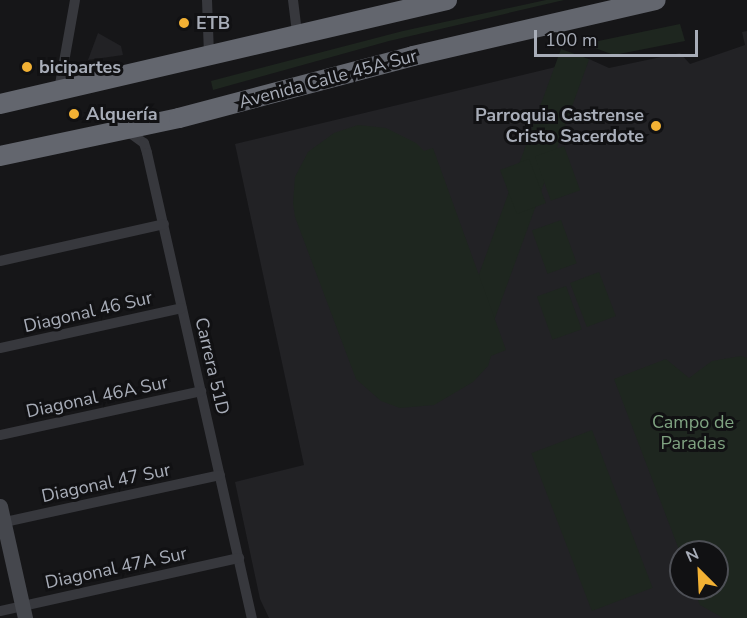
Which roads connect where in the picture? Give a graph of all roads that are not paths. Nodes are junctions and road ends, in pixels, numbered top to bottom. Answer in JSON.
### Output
{"nodes":[{"id":1,"x":75,"y":0,"type":"edge"},
{"id":2,"x":207,"y":0,"type":"edge"},
{"id":3,"x":293,"y":0,"type":"edge"},
{"id":4,"x":447,"y":0,"type":"edge"},
{"id":5,"x":656,"y":0,"type":"edge"},
{"id":6,"x":405,"y":5,"type":"edge"},
{"id":7,"x":297,"y":35,"type":"junction"},
{"id":8,"x":209,"y":55,"type":"junction"},
{"id":9,"x":59,"y":90,"type":"junction"},
{"id":10,"x":0,"y":104,"type":"edge"},
{"id":11,"x":126,"y":130,"type":"junction"},
{"id":12,"x":0,"y":156,"type":"edge"},
{"id":13,"x":164,"y":224,"type":"junction"},
{"id":14,"x":0,"y":261,"type":"edge"},
{"id":15,"x":182,"y":308,"type":"junction"},
{"id":16,"x":0,"y":348,"type":"edge"},
{"id":17,"x":201,"y":391,"type":"junction"},
{"id":18,"x":0,"y":435,"type":"edge"},
{"id":19,"x":220,"y":475,"type":"junction"},
{"id":20,"x":0,"y":506,"type":"edge"},
{"id":21,"x":2,"y":523,"type":"edge"},
{"id":22,"x":239,"y":558,"type":"junction"},
{"id":23,"x":0,"y":611,"type":"edge"},
{"id":24,"x":23,"y":612,"type":"edge"},
{"id":25,"x":252,"y":618,"type":"edge"}],
"edges":[{"from":1,"to":9,"type":"street"},
{"from":2,"to":8,"type":"street"},
{"from":3,"to":7,"type":"street"},
{"from":4,"to":6,"type":"highway"},
{"from":5,"to":11,"type":"highway","name":"Avenida Calle 45A Sur"},
{"from":6,"to":7,"type":"highway"},
{"from":7,"to":8,"type":"highway"},
{"from":8,"to":9,"type":"highway"},
{"from":9,"to":10,"type":"highway"},
{"from":11,"to":12,"type":"highway","name":"Avenida Calle 45A Sur"},
{"from":11,"to":13,"type":"street","name":"Carrera 51D"},
{"from":13,"to":14,"type":"street"},
{"from":13,"to":15,"type":"street","name":"Carrera 51D"},
{"from":15,"to":16,"type":"street","name":"Diagonal 46 Sur"},
{"from":15,"to":17,"type":"street","name":"Carrera 51D"},
{"from":17,"to":18,"type":"street","name":"Diagonal 46A Sur"},
{"from":17,"to":19,"type":"street","name":"Carrera 51D"},
{"from":19,"to":21,"type":"street","name":"Diagonal 47 Sur"},
{"from":19,"to":22,"type":"street","name":"Carrera 51D"},
{"from":20,"to":21,"type":"street"},
{"from":21,"to":24,"type":"street"},
{"from":22,"to":24,"type":"street","name":"Diagonal 47A Sur"},
{"from":22,"to":25,"type":"street","name":"Carrera 51D"},
{"from":23,"to":24,"type":"street","name":"Diagonal 47A Sur"}]}
